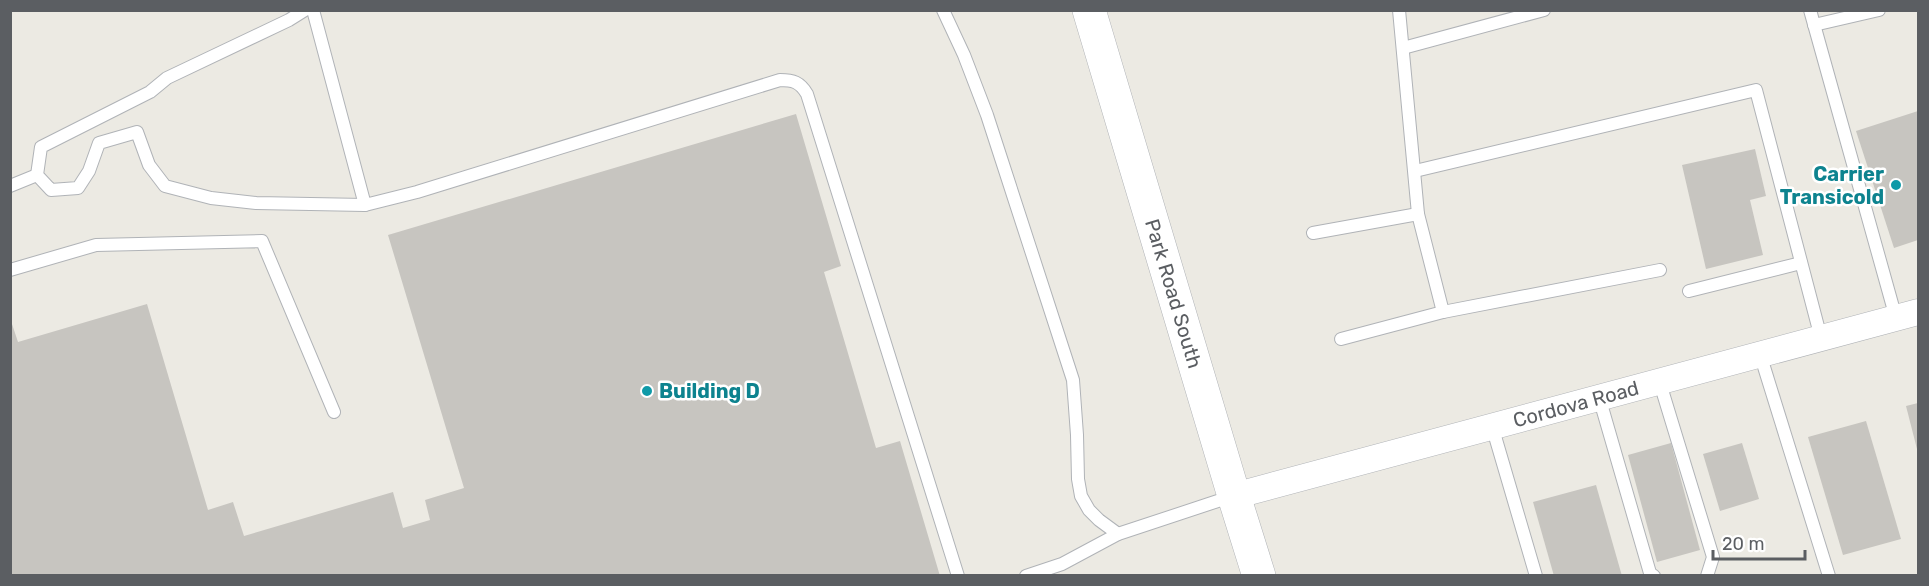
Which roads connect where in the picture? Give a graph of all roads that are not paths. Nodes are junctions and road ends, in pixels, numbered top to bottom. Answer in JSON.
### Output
{"nodes":[{"id":1,"x":306,"y":10,"type":"edge"},
{"id":2,"x":313,"y":10,"type":"edge"},
{"id":3,"x":943,"y":10,"type":"edge"},
{"id":4,"x":1089,"y":10,"type":"edge"},
{"id":5,"x":1399,"y":10,"type":"edge"},
{"id":6,"x":1544,"y":10,"type":"edge"},
{"id":7,"x":1810,"y":10,"type":"edge"},
{"id":8,"x":1880,"y":10,"type":"edge"},
{"id":9,"x":1814,"y":25,"type":"junction"},
{"id":10,"x":1403,"y":48,"type":"junction"},
{"id":11,"x":1415,"y":171,"type":"junction"},
{"id":12,"x":37,"y":176,"type":"junction"},
{"id":13,"x":10,"y":186,"type":"edge"},
{"id":14,"x":365,"y":205,"type":"junction"},
{"id":15,"x":1418,"y":214,"type":"junction"},
{"id":16,"x":1313,"y":233,"type":"dead end"},
{"id":17,"x":1801,"y":263,"type":"junction"},
{"id":18,"x":10,"y":270,"type":"edge"},
{"id":19,"x":1660,"y":270,"type":"dead end"},
{"id":20,"x":1689,"y":291,"type":"dead end"},
{"id":21,"x":1443,"y":312,"type":"junction"},
{"id":22,"x":1907,"y":315,"type":"edge"},
{"id":23,"x":1821,"y":338,"type":"junction"},
{"id":24,"x":1341,"y":339,"type":"dead end"},
{"id":25,"x":1760,"y":354,"type":"junction"},
{"id":26,"x":1659,"y":380,"type":"junction"},
{"id":27,"x":1599,"y":397,"type":"junction"},
{"id":28,"x":334,"y":412,"type":"dead end"},
{"id":29,"x":1492,"y":426,"type":"junction"},
{"id":30,"x":1234,"y":496,"type":"junction"},
{"id":31,"x":1118,"y":534,"type":"junction"},
{"id":32,"x":957,"y":576,"type":"edge"},
{"id":33,"x":1026,"y":576,"type":"edge"},
{"id":34,"x":1259,"y":576,"type":"edge"},
{"id":35,"x":1536,"y":576,"type":"edge"},
{"id":36,"x":1654,"y":576,"type":"edge"},
{"id":37,"x":1707,"y":576,"type":"edge"},
{"id":38,"x":1829,"y":576,"type":"edge"}],
"edges":[{"from":1,"to":12,"type":"lane"},
{"from":2,"to":14,"type":"lane"},
{"from":3,"to":31,"type":"lane"},
{"from":4,"to":30,"type":"main road","name":"Park Road South"},
{"from":5,"to":10,"type":"lane"},
{"from":6,"to":10,"type":"lane"},
{"from":7,"to":9,"type":"lane"},
{"from":8,"to":9,"type":"lane"},
{"from":9,"to":22,"type":"lane"},
{"from":10,"to":11,"type":"lane"},
{"from":11,"to":15,"type":"lane"},
{"from":11,"to":17,"type":"lane"},
{"from":12,"to":13,"type":"lane"},
{"from":12,"to":14,"type":"lane"},
{"from":14,"to":32,"type":"lane"},
{"from":15,"to":16,"type":"lane"},
{"from":15,"to":21,"type":"lane"},
{"from":17,"to":20,"type":"lane"},
{"from":17,"to":23,"type":"lane"},
{"from":18,"to":28,"type":"lane"},
{"from":19,"to":21,"type":"lane"},
{"from":21,"to":24,"type":"lane"},
{"from":22,"to":23,"type":"street","name":"Cordova Road"},
{"from":23,"to":25,"type":"street","name":"Cordova Road"},
{"from":25,"to":26,"type":"street","name":"Cordova Road"},
{"from":25,"to":38,"type":"lane"},
{"from":26,"to":27,"type":"street","name":"Cordova Road"},
{"from":26,"to":37,"type":"lane"},
{"from":27,"to":29,"type":"street","name":"Cordova Road"},
{"from":27,"to":36,"type":"lane"},
{"from":29,"to":30,"type":"street","name":"Cordova Road"},
{"from":29,"to":35,"type":"lane"},
{"from":30,"to":31,"type":"lane"},
{"from":30,"to":34,"type":"main road","name":"Park Road South"},
{"from":31,"to":33,"type":"lane"}]}
